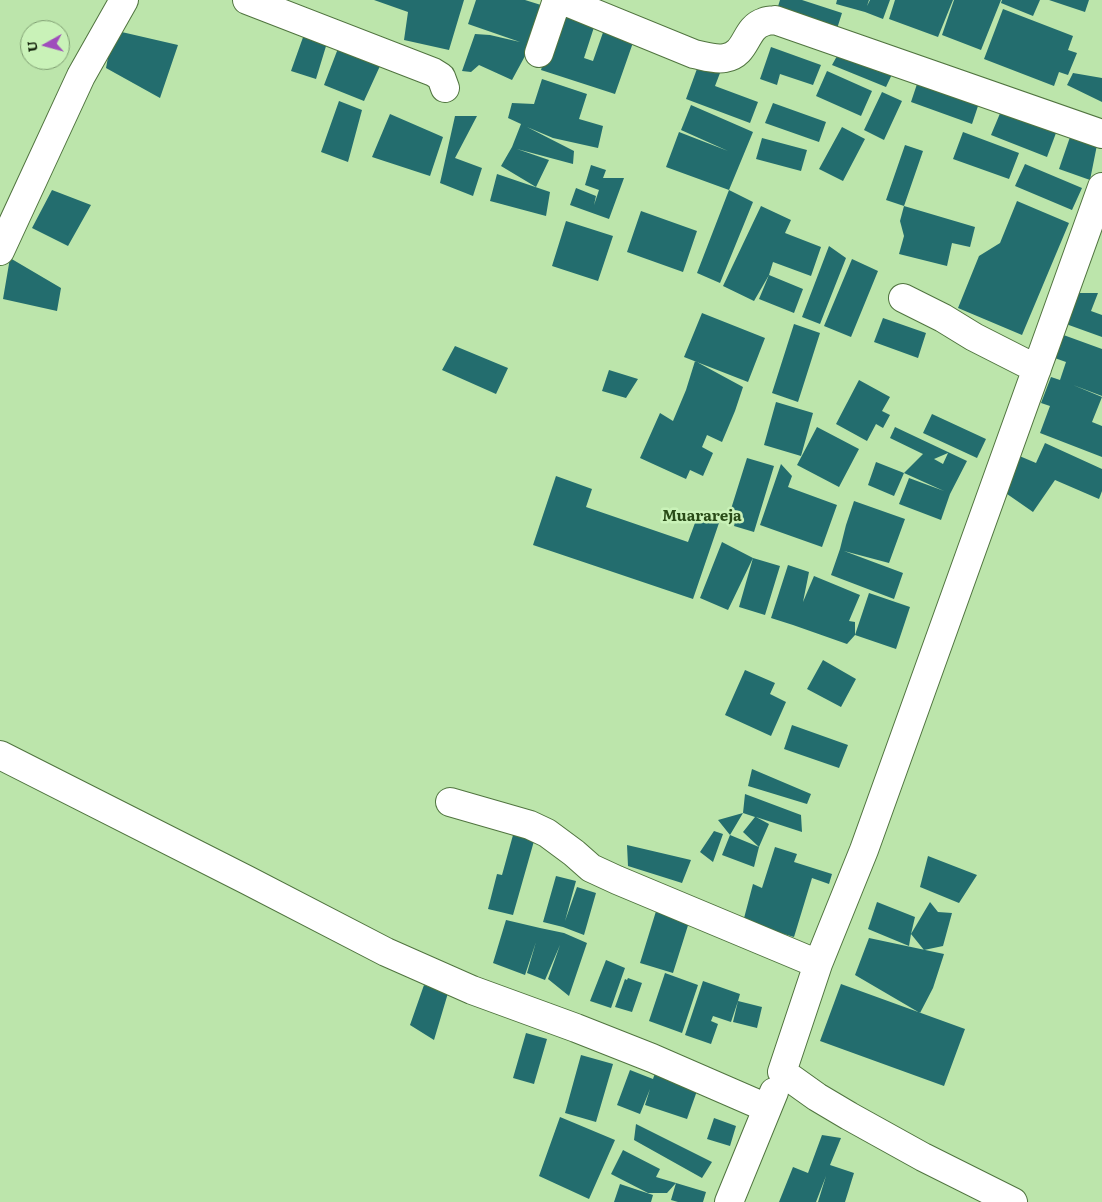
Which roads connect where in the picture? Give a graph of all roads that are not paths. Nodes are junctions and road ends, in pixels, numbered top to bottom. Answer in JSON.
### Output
{"nodes":[{"id":1,"x":124,"y":0,"type":"edge"},
{"id":2,"x":247,"y":0,"type":"edge"},
{"id":3,"x":557,"y":0,"type":"edge"},
{"id":4,"x":562,"y":0,"type":"edge"},
{"id":5,"x":539,"y":53,"type":"dead end"},
{"id":6,"x":445,"y":88,"type":"dead end"},
{"id":7,"x":1102,"y":134,"type":"edge"},
{"id":8,"x":1102,"y":187,"type":"edge"},
{"id":9,"x":0,"y":251,"type":"edge"},
{"id":10,"x":904,"y":298,"type":"dead end"},
{"id":11,"x":1037,"y":369,"type":"junction"},
{"id":12,"x":0,"y":755,"type":"edge"},
{"id":13,"x":450,"y":802,"type":"dead end"},
{"id":14,"x":818,"y":964,"type":"junction"},
{"id":15,"x":782,"y":1072,"type":"junction"},
{"id":16,"x":768,"y":1108,"type":"junction"},
{"id":17,"x":729,"y":1202,"type":"edge"},
{"id":18,"x":1013,"y":1202,"type":"edge"}],
"edges":[{"from":1,"to":9,"type":"street"},
{"from":2,"to":6,"type":"street"},
{"from":3,"to":5,"type":"street"},
{"from":4,"to":7,"type":"street"},
{"from":8,"to":11,"type":"street"},
{"from":10,"to":11,"type":"street"},
{"from":11,"to":14,"type":"street"},
{"from":12,"to":16,"type":"street"},
{"from":13,"to":14,"type":"street"},
{"from":14,"to":15,"type":"street"},
{"from":15,"to":16,"type":"street"},
{"from":15,"to":18,"type":"street"},
{"from":16,"to":17,"type":"street"}]}
